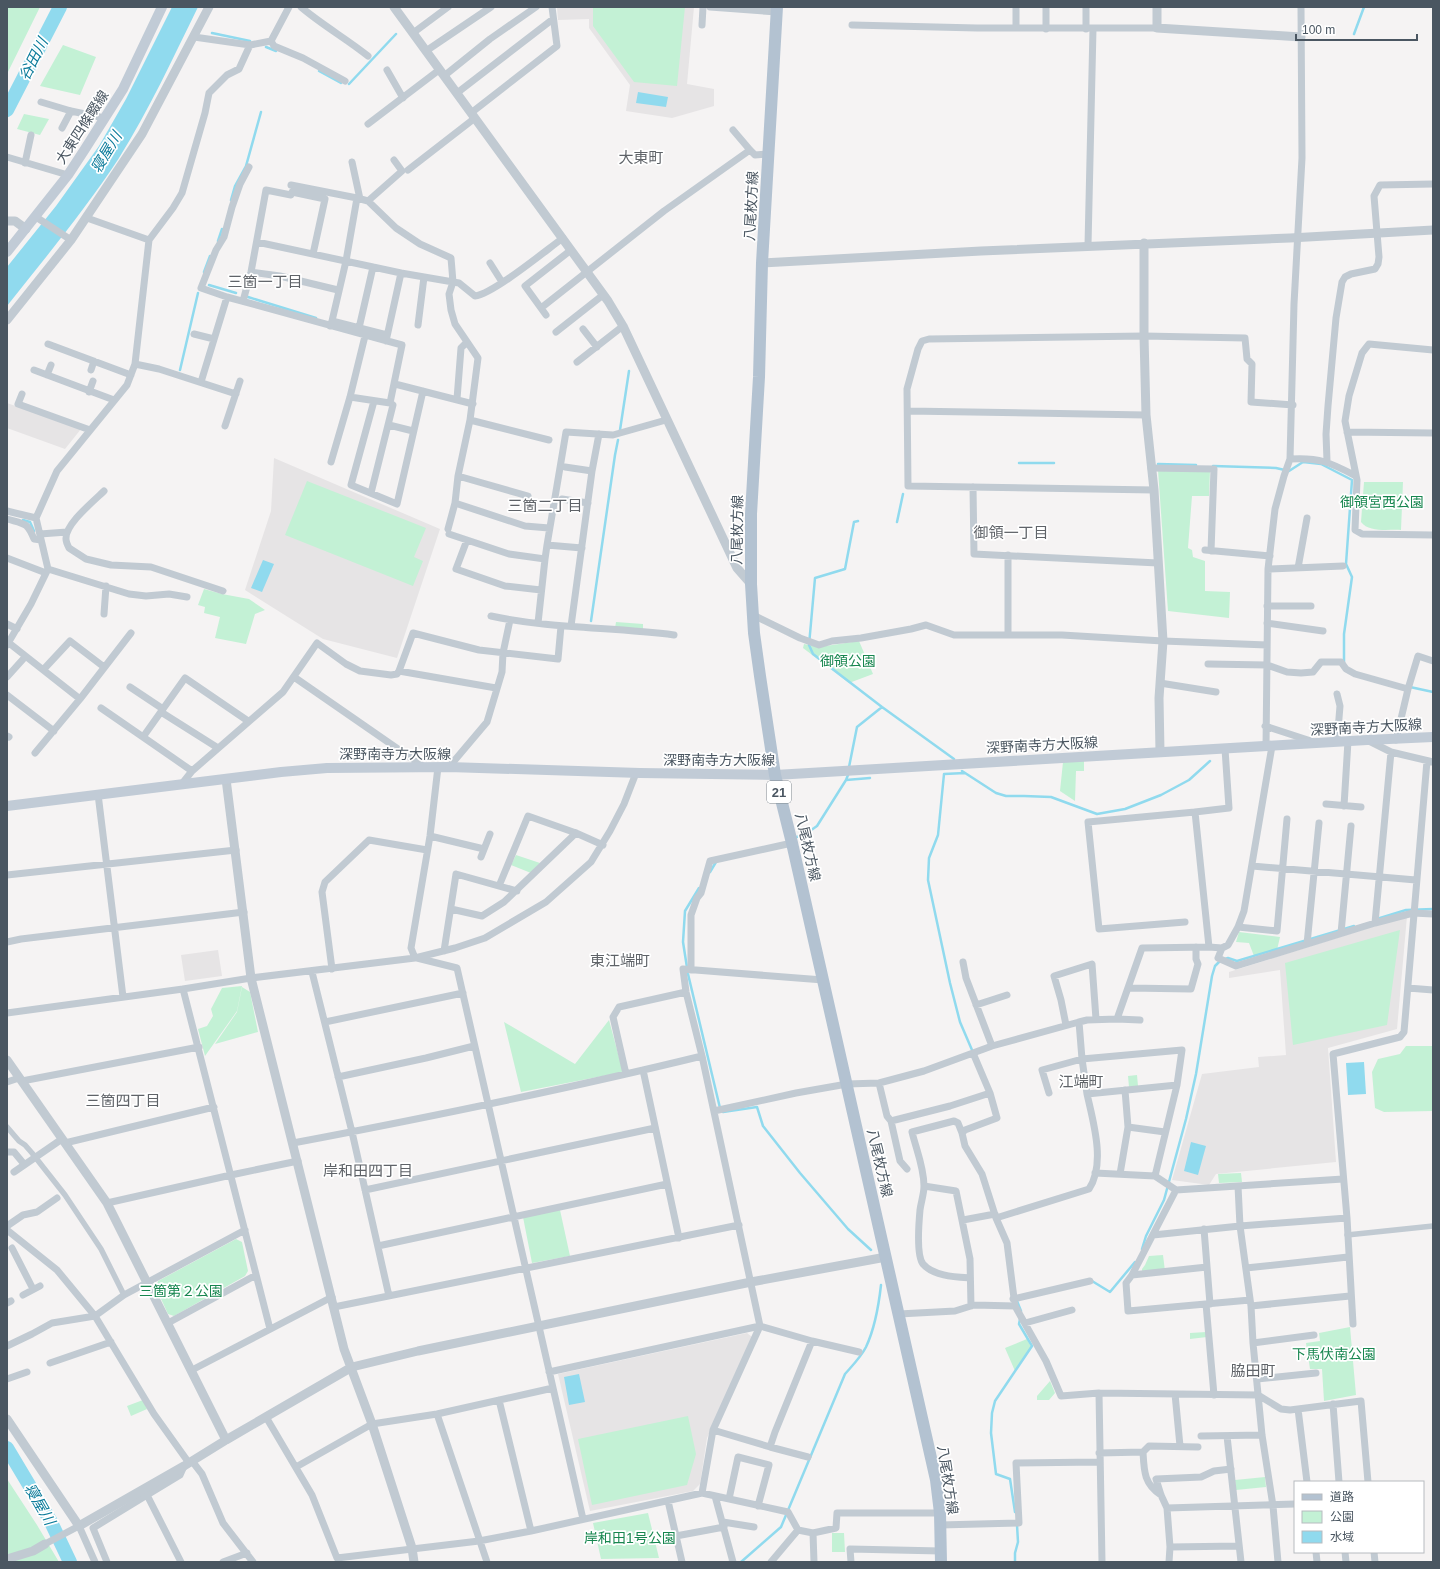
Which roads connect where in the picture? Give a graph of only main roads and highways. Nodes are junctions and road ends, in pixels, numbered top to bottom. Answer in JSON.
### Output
{"nodes":[{"id":1,"x":162,"y":7,"type":"edge"},
{"id":2,"x":777,"y":9,"type":"edge"},
{"id":3,"x":7,"y":252,"type":"edge"},
{"id":4,"x":1433,"y":737,"type":"edge"},
{"id":5,"x":775,"y":775,"type":"junction"},
{"id":6,"x":7,"y":806,"type":"edge"},
{"id":7,"x":941,"y":1556,"type":"edge"}],
"edges":[{"from":1,"to":3,"type":"main road","name":"大東四條畷線"},
{"from":2,"to":5,"type":"main road","name":"八尾枚方線","number":"21"},
{"from":4,"to":5,"type":"main road","name":"深野南寺方大阪線"},
{"from":5,"to":6,"type":"main road","name":"深野南寺方大阪線"},
{"from":5,"to":7,"type":"main road","name":"八尾枚方線","number":"21"}]}
